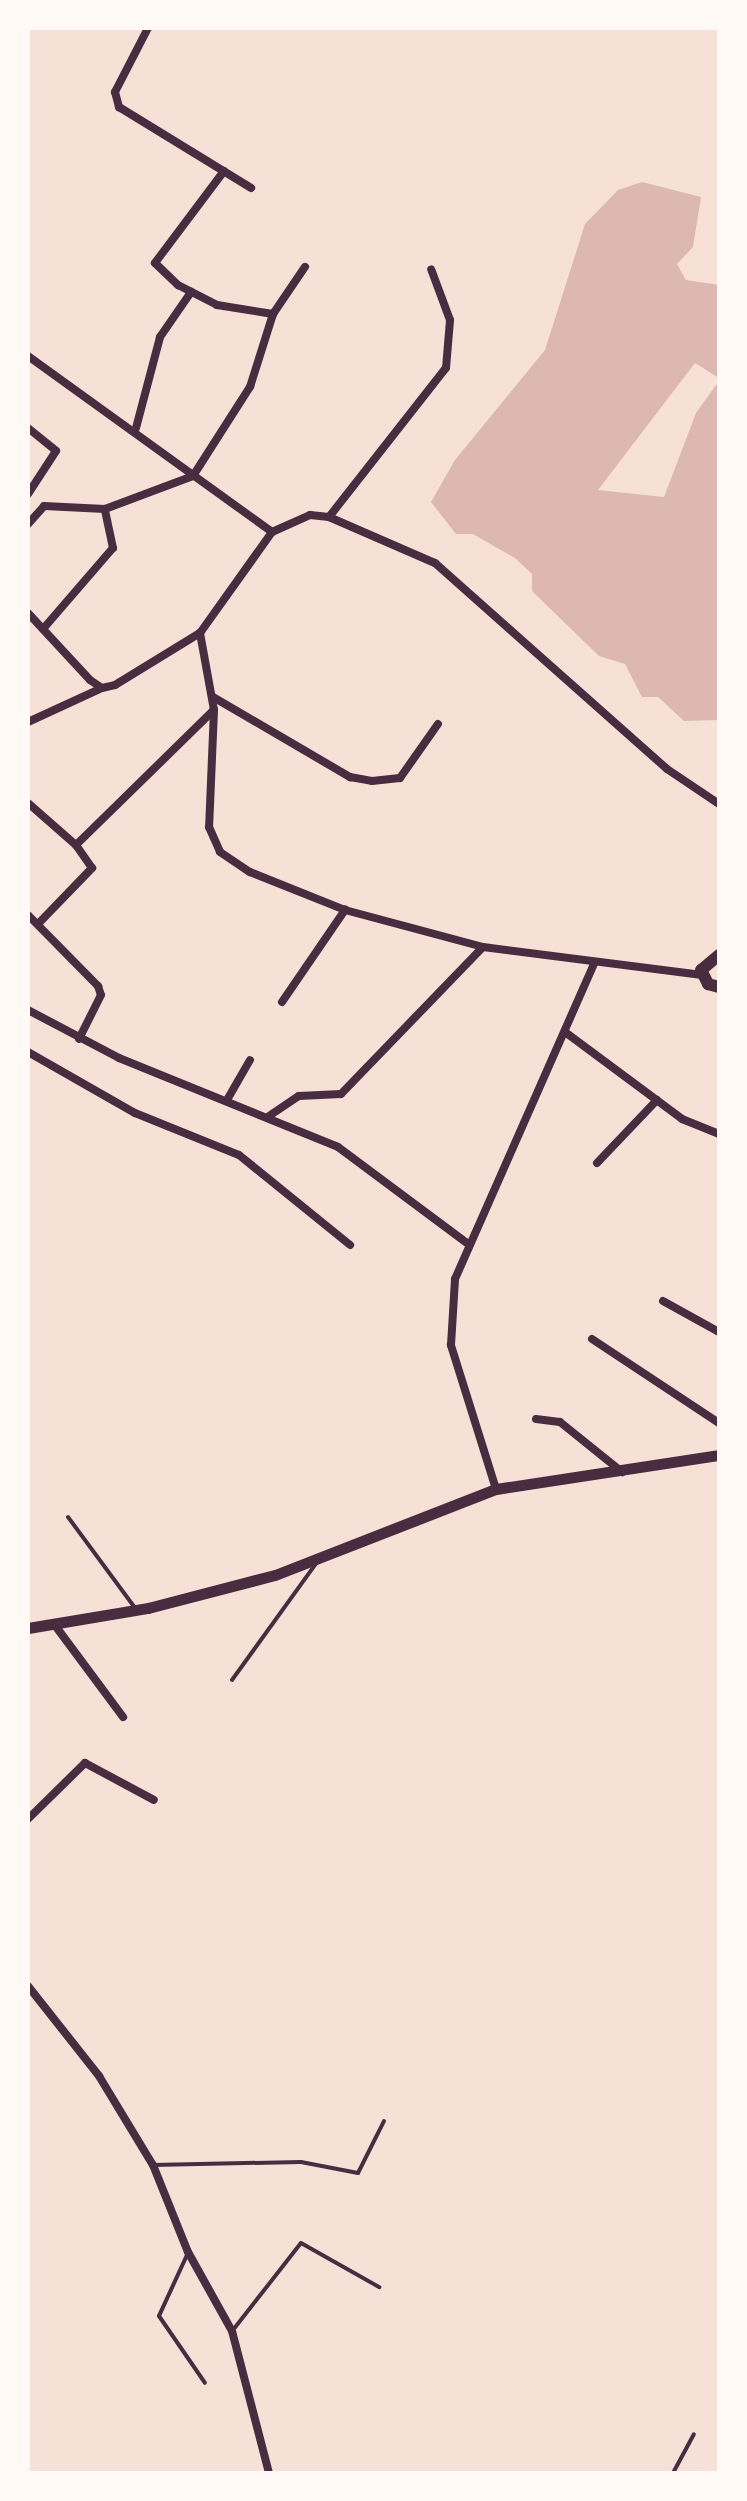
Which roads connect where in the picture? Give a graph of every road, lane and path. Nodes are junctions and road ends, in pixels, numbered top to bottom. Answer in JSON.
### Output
{"nodes":[{"id":1,"x":148,"y":28,"type":"edge"},
{"id":2,"x":224,"y":171,"type":"junction"},
{"id":3,"x":251,"y":188,"type":"dead end"},
{"id":4,"x":305,"y":267,"type":"dead end"},
{"id":5,"x":431,"y":269,"type":"dead end"},
{"id":6,"x":191,"y":292,"type":"junction"},
{"id":7,"x":273,"y":314,"type":"junction"},
{"id":8,"x":28,"y":356,"type":"edge"},
{"id":9,"x":28,"y":428,"type":"edge"},
{"id":10,"x":136,"y":428,"type":"junction"},
{"id":11,"x":193,"y":476,"type":"junction"},
{"id":12,"x":28,"y":497,"type":"edge"},
{"id":13,"x":44,"y":506,"type":"junction"},
{"id":14,"x":105,"y":509,"type":"junction"},
{"id":15,"x":329,"y":517,"type":"junction"},
{"id":16,"x":28,"y":524,"type":"edge"},
{"id":17,"x":272,"y":532,"type":"junction"},
{"id":18,"x":28,"y":613,"type":"edge"},
{"id":19,"x":43,"y":629,"type":"junction"},
{"id":20,"x":200,"y":633,"type":"junction"},
{"id":21,"x":102,"y":688,"type":"junction"},
{"id":22,"x":213,"y":697,"type":"junction"},
{"id":23,"x":214,"y":710,"type":"junction"},
{"id":24,"x":28,"y":722,"type":"edge"},
{"id":25,"x":438,"y":724,"type":"dead end"},
{"id":26,"x":28,"y":803,"type":"edge"},
{"id":27,"x":719,"y":804,"type":"edge"},
{"id":28,"x":76,"y":845,"type":"junction"},
{"id":29,"x":345,"y":910,"type":"junction"},
{"id":30,"x":28,"y":915,"type":"edge"},
{"id":31,"x":38,"y":924,"type":"junction"},
{"id":32,"x":483,"y":947,"type":"junction"},
{"id":33,"x":719,"y":955,"type":"edge"},
{"id":34,"x":594,"y":964,"type":"junction"},
{"id":35,"x":702,"y":975,"type":"junction"},
{"id":36,"x":719,"y":987,"type":"edge"},
{"id":37,"x":282,"y":1002,"type":"dead end"},
{"id":38,"x":28,"y":1010,"type":"edge"},
{"id":39,"x":565,"y":1032,"type":"junction"},
{"id":40,"x":79,"y":1039,"type":"junction"},
{"id":41,"x":28,"y":1052,"type":"edge"},
{"id":42,"x":250,"y":1060,"type":"dead end"},
{"id":43,"x":227,"y":1100,"type":"junction"},
{"id":44,"x":657,"y":1100,"type":"junction"},
{"id":45,"x":269,"y":1116,"type":"junction"},
{"id":46,"x":719,"y":1134,"type":"edge"},
{"id":47,"x":597,"y":1163,"type":"dead end"},
{"id":48,"x":468,"y":1244,"type":"junction"},
{"id":49,"x":350,"y":1245,"type":"dead end"},
{"id":50,"x":663,"y":1301,"type":"dead end"},
{"id":51,"x":719,"y":1332,"type":"edge"},
{"id":52,"x":592,"y":1339,"type":"dead end"},
{"id":53,"x":536,"y":1419,"type":"dead end"},
{"id":54,"x":719,"y":1423,"type":"edge"},
{"id":55,"x":719,"y":1455,"type":"edge"},
{"id":56,"x":622,"y":1472,"type":"junction"},
{"id":57,"x":496,"y":1489,"type":"junction"},
{"id":58,"x":68,"y":1517,"type":"dead end"},
{"id":59,"x":320,"y":1558,"type":"junction"},
{"id":60,"x":136,"y":1610,"type":"junction"},
{"id":61,"x":54,"y":1624,"type":"junction"},
{"id":62,"x":28,"y":1628,"type":"edge"},
{"id":63,"x":232,"y":1680,"type":"dead end"},
{"id":64,"x":123,"y":1717,"type":"dead end"},
{"id":65,"x":154,"y":1800,"type":"dead end"},
{"id":66,"x":28,"y":1819,"type":"edge"},
{"id":67,"x":28,"y":1986,"type":"edge"},
{"id":68,"x":384,"y":2121,"type":"dead end"},
{"id":69,"x":153,"y":2165,"type":"junction"},
{"id":70,"x":188,"y":2252,"type":"junction"},
{"id":71,"x":379,"y":2287,"type":"dead end"},
{"id":72,"x":232,"y":2331,"type":"junction"},
{"id":73,"x":205,"y":2383,"type":"dead end"},
{"id":74,"x":694,"y":2434,"type":"dead end"},
{"id":75,"x":269,"y":2473,"type":"edge"},
{"id":76,"x":673,"y":2473,"type":"edge"}],
"edges":[{"from":1,"to":2,"type":"street"},
{"from":2,"to":3,"type":"street"},
{"from":2,"to":6,"type":"street"},
{"from":4,"to":7,"type":"street"},
{"from":5,"to":15,"type":"street"},
{"from":6,"to":7,"type":"street"},
{"from":6,"to":10,"type":"street"},
{"from":7,"to":11,"type":"street"},
{"from":8,"to":10,"type":"street"},
{"from":9,"to":12,"type":"street"},
{"from":10,"to":11,"type":"street"},
{"from":11,"to":14,"type":"street"},
{"from":11,"to":17,"type":"street"},
{"from":12,"to":13,"type":"street"},
{"from":13,"to":14,"type":"street"},
{"from":13,"to":16,"type":"street"},
{"from":14,"to":19,"type":"street"},
{"from":15,"to":17,"type":"street"},
{"from":15,"to":27,"type":"street"},
{"from":17,"to":20,"type":"street"},
{"from":18,"to":19,"type":"street"},
{"from":19,"to":21,"type":"street"},
{"from":20,"to":21,"type":"street"},
{"from":20,"to":22,"type":"street"},
{"from":21,"to":24,"type":"street"},
{"from":22,"to":23,"type":"street"},
{"from":22,"to":25,"type":"street"},
{"from":23,"to":28,"type":"street"},
{"from":23,"to":29,"type":"street"},
{"from":26,"to":28,"type":"street"},
{"from":28,"to":31,"type":"street"},
{"from":29,"to":32,"type":"street"},
{"from":29,"to":37,"type":"street"},
{"from":30,"to":31,"type":"street"},
{"from":31,"to":40,"type":"street"},
{"from":32,"to":34,"type":"street"},
{"from":32,"to":45,"type":"street"},
{"from":33,"to":35,"type":"main road"},
{"from":34,"to":35,"type":"street"},
{"from":34,"to":39,"type":"street"},
{"from":35,"to":36,"type":"main road"},
{"from":38,"to":40,"type":"street"},
{"from":39,"to":44,"type":"street"},
{"from":39,"to":48,"type":"street"},
{"from":40,"to":43,"type":"street"},
{"from":41,"to":49,"type":"street"},
{"from":42,"to":43,"type":"street"},
{"from":43,"to":45,"type":"street"},
{"from":44,"to":46,"type":"street"},
{"from":44,"to":47,"type":"street"},
{"from":45,"to":48,"type":"street"},
{"from":48,"to":57,"type":"street"},
{"from":50,"to":51,"type":"street"},
{"from":52,"to":54,"type":"street"},
{"from":53,"to":56,"type":"street"},
{"from":55,"to":56,"type":"street"},
{"from":56,"to":57,"type":"street"},
{"from":57,"to":59,"type":"street"},
{"from":58,"to":60,"type":"lane"},
{"from":59,"to":60,"type":"street"},
{"from":59,"to":63,"type":"lane"},
{"from":60,"to":61,"type":"street"},
{"from":61,"to":62,"type":"street"},
{"from":61,"to":64,"type":"street"},
{"from":65,"to":66,"type":"street"},
{"from":67,"to":69,"type":"street"},
{"from":68,"to":69,"type":"lane"},
{"from":69,"to":70,"type":"street"},
{"from":70,"to":72,"type":"street"},
{"from":70,"to":73,"type":"lane"},
{"from":71,"to":72,"type":"lane"},
{"from":72,"to":75,"type":"street"},
{"from":74,"to":76,"type":"lane"}]}
